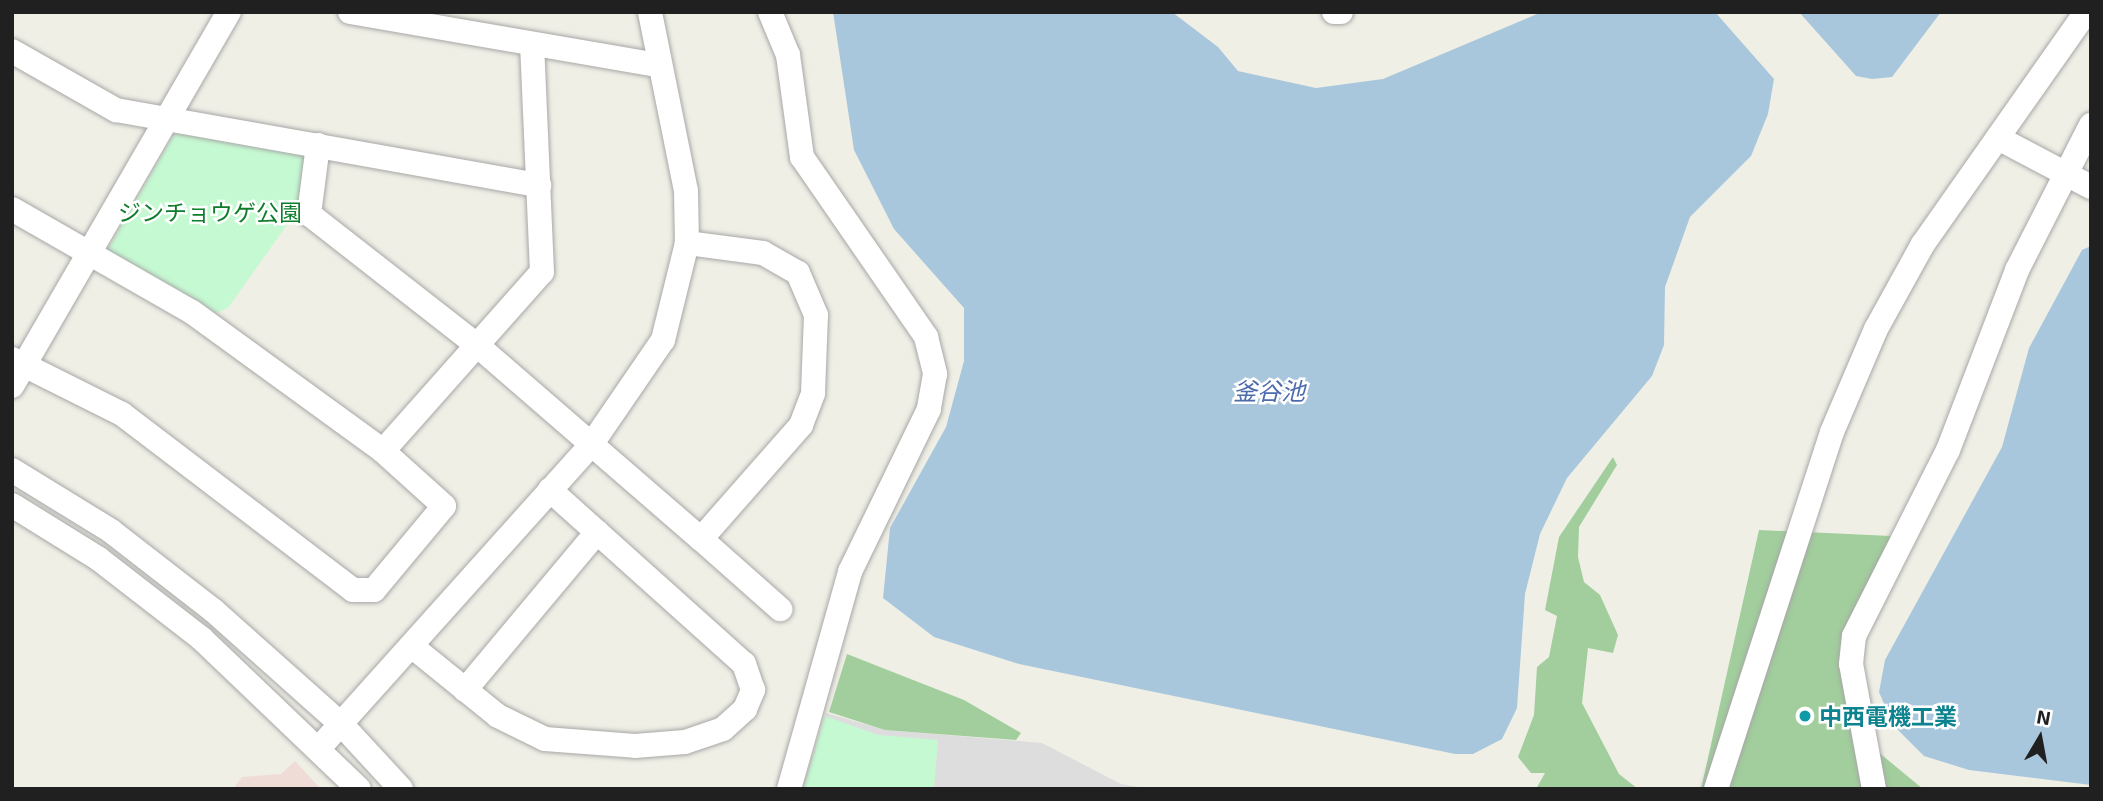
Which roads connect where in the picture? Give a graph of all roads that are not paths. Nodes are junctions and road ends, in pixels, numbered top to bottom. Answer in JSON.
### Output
{"nodes":[{"id":1,"x":229,"y":12,"type":"edge"},
{"id":2,"x":350,"y":12,"type":"edge"},
{"id":3,"x":650,"y":12,"type":"edge"},
{"id":4,"x":769,"y":12,"type":"edge"},
{"id":5,"x":1334,"y":12,"type":"edge"},
{"id":6,"x":1341,"y":12,"type":"edge"},
{"id":7,"x":2086,"y":12,"type":"edge"},
{"id":8,"x":533,"y":46,"type":"junction"},
{"id":9,"x":12,"y":51,"type":"edge"},
{"id":10,"x":656,"y":65,"type":"junction"},
{"id":11,"x":171,"y":118,"type":"junction"},
{"id":12,"x":2091,"y":125,"type":"edge"},
{"id":13,"x":1998,"y":138,"type":"junction"},
{"id":14,"x":318,"y":145,"type":"junction"},
{"id":15,"x":2062,"y":174,"type":"junction"},
{"id":16,"x":539,"y":185,"type":"junction"},
{"id":17,"x":2091,"y":187,"type":"edge"},
{"id":18,"x":12,"y":209,"type":"edge"},
{"id":19,"x":687,"y":243,"type":"junction"},
{"id":20,"x":91,"y":252,"type":"junction"},
{"id":21,"x":478,"y":346,"type":"junction"},
{"id":22,"x":16,"y":370,"type":"edge"},
{"id":23,"x":591,"y":445,"type":"junction"},
{"id":24,"x":383,"y":451,"type":"junction"},
{"id":25,"x":12,"y":470,"type":"edge"},
{"id":26,"x":551,"y":491,"type":"junction"},
{"id":27,"x":12,"y":505,"type":"edge"},
{"id":28,"x":597,"y":532,"type":"junction"},
{"id":29,"x":701,"y":539,"type":"junction"},
{"id":30,"x":780,"y":609,"type":"dead end"},
{"id":31,"x":414,"y":648,"type":"junction"},
{"id":32,"x":465,"y":690,"type":"junction"},
{"id":33,"x":342,"y":725,"type":"junction"},
{"id":34,"x":320,"y":747,"type":"junction"},
{"id":35,"x":359,"y":789,"type":"edge"},
{"id":36,"x":401,"y":789,"type":"edge"},
{"id":37,"x":789,"y":789,"type":"edge"},
{"id":38,"x":1716,"y":789,"type":"edge"},
{"id":39,"x":1874,"y":789,"type":"edge"}],
"edges":[{"from":1,"to":11,"type":"street"},
{"from":2,"to":8,"type":"street"},
{"from":3,"to":10,"type":"street"},
{"from":4,"to":37,"type":"street"},
{"from":5,"to":6,"type":"street"},
{"from":7,"to":13,"type":"street"},
{"from":8,"to":10,"type":"street"},
{"from":8,"to":16,"type":"street"},
{"from":9,"to":11,"type":"street"},
{"from":10,"to":19,"type":"street"},
{"from":11,"to":14,"type":"street"},
{"from":11,"to":20,"type":"street"},
{"from":12,"to":15,"type":"street"},
{"from":13,"to":15,"type":"street"},
{"from":13,"to":38,"type":"street"},
{"from":14,"to":16,"type":"street"},
{"from":14,"to":21,"type":"street"},
{"from":15,"to":17,"type":"street"},
{"from":15,"to":39,"type":"street"},
{"from":16,"to":21,"type":"street"},
{"from":18,"to":20,"type":"street"},
{"from":19,"to":23,"type":"street"},
{"from":19,"to":29,"type":"street"},
{"from":20,"to":22,"type":"street"},
{"from":20,"to":24,"type":"street"},
{"from":21,"to":23,"type":"street"},
{"from":21,"to":24,"type":"street"},
{"from":22,"to":24,"type":"street"},
{"from":23,"to":26,"type":"street"},
{"from":23,"to":29,"type":"street"},
{"from":25,"to":33,"type":"street"},
{"from":26,"to":28,"type":"street"},
{"from":26,"to":31,"type":"street"},
{"from":27,"to":34,"type":"street"},
{"from":28,"to":32,"type":"street"},
{"from":28,"to":32,"type":"street"},
{"from":29,"to":30,"type":"street"},
{"from":31,"to":32,"type":"street"},
{"from":31,"to":33,"type":"street"},
{"from":33,"to":34,"type":"street"},
{"from":33,"to":36,"type":"street"},
{"from":34,"to":35,"type":"street"}]}
